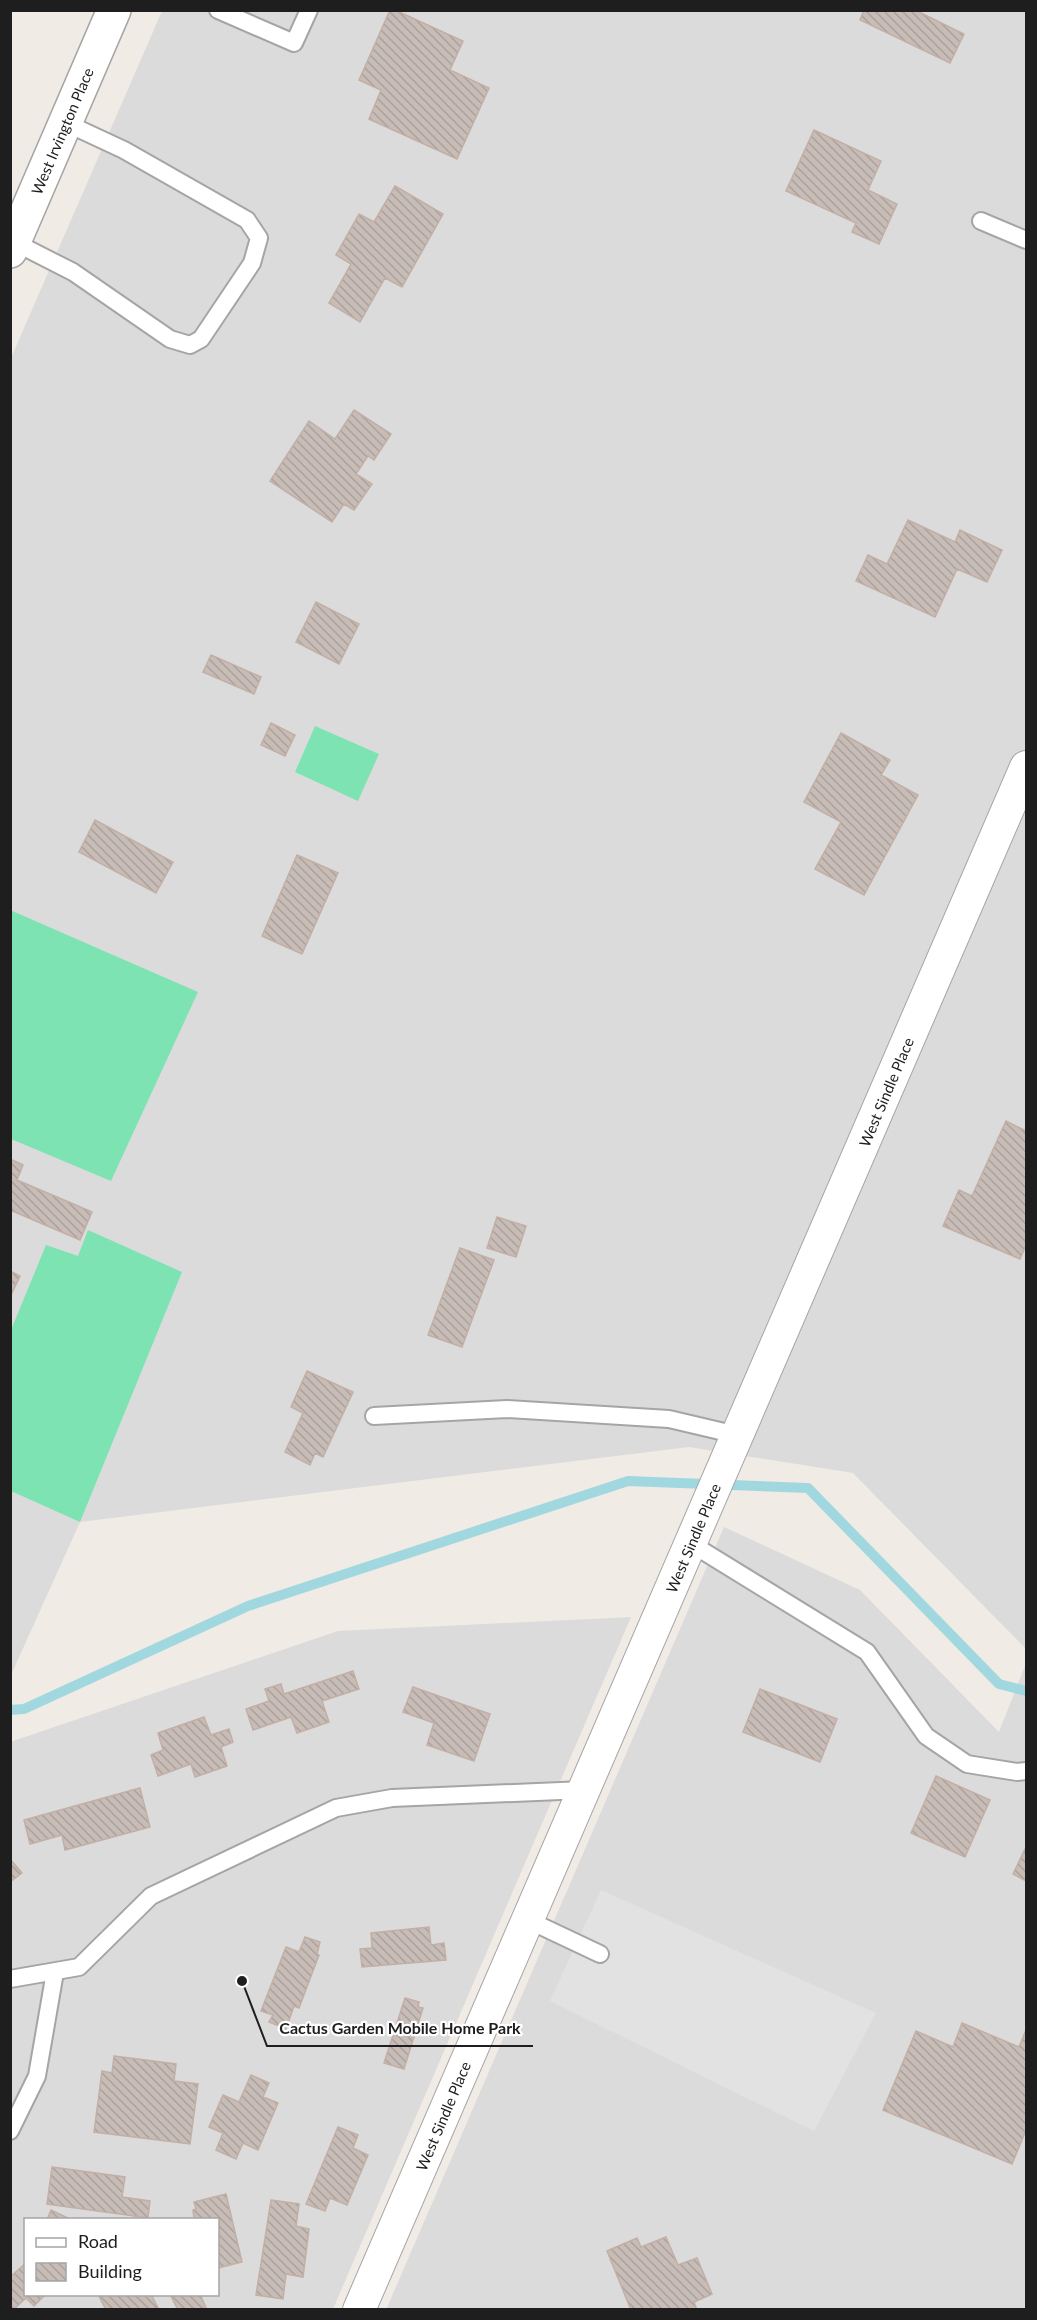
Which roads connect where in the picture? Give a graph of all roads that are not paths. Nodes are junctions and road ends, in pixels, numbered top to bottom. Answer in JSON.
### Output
{"nodes":[{"id":1,"x":114,"y":10,"type":"edge"},
{"id":2,"x":218,"y":10,"type":"edge"},
{"id":3,"x":309,"y":10,"type":"edge"},
{"id":4,"x":66,"y":123,"type":"junction"},
{"id":5,"x":981,"y":221,"type":"dead end"},
{"id":6,"x":1026,"y":240,"type":"edge"},
{"id":7,"x":12,"y":246,"type":"edge"},
{"id":8,"x":1026,"y":767,"type":"edge"},
{"id":9,"x":374,"y":1416,"type":"dead end"},
{"id":10,"x":737,"y":1435,"type":"junction"},
{"id":11,"x":690,"y":1543,"type":"junction"},
{"id":12,"x":1026,"y":1771,"type":"edge"},
{"id":13,"x":584,"y":1790,"type":"junction"},
{"id":14,"x":528,"y":1920,"type":"junction"},
{"id":15,"x":600,"y":1954,"type":"dead end"},
{"id":16,"x":55,"y":1972,"type":"junction"},
{"id":17,"x":10,"y":1979,"type":"edge"},
{"id":18,"x":10,"y":2131,"type":"edge"},
{"id":19,"x":359,"y":2310,"type":"edge"}],
"edges":[{"from":1,"to":4,"type":"street","name":"West Irvington Place"},
{"from":2,"to":3,"type":"lane"},
{"from":4,"to":7,"type":"street","name":"West Irvington Place"},
{"from":4,"to":7,"type":"lane"},
{"from":5,"to":6,"type":"lane"},
{"from":8,"to":10,"type":"street","name":"West Sindle Place"},
{"from":9,"to":10,"type":"lane"},
{"from":10,"to":11,"type":"street","name":"West Sindle Place"},
{"from":11,"to":12,"type":"lane"},
{"from":11,"to":13,"type":"street","name":"West Sindle Place"},
{"from":13,"to":14,"type":"street","name":"West Sindle Place"},
{"from":13,"to":16,"type":"lane"},
{"from":14,"to":15,"type":"lane"},
{"from":14,"to":19,"type":"street","name":"West Sindle Place"},
{"from":16,"to":17,"type":"lane"},
{"from":16,"to":18,"type":"lane"}]}
